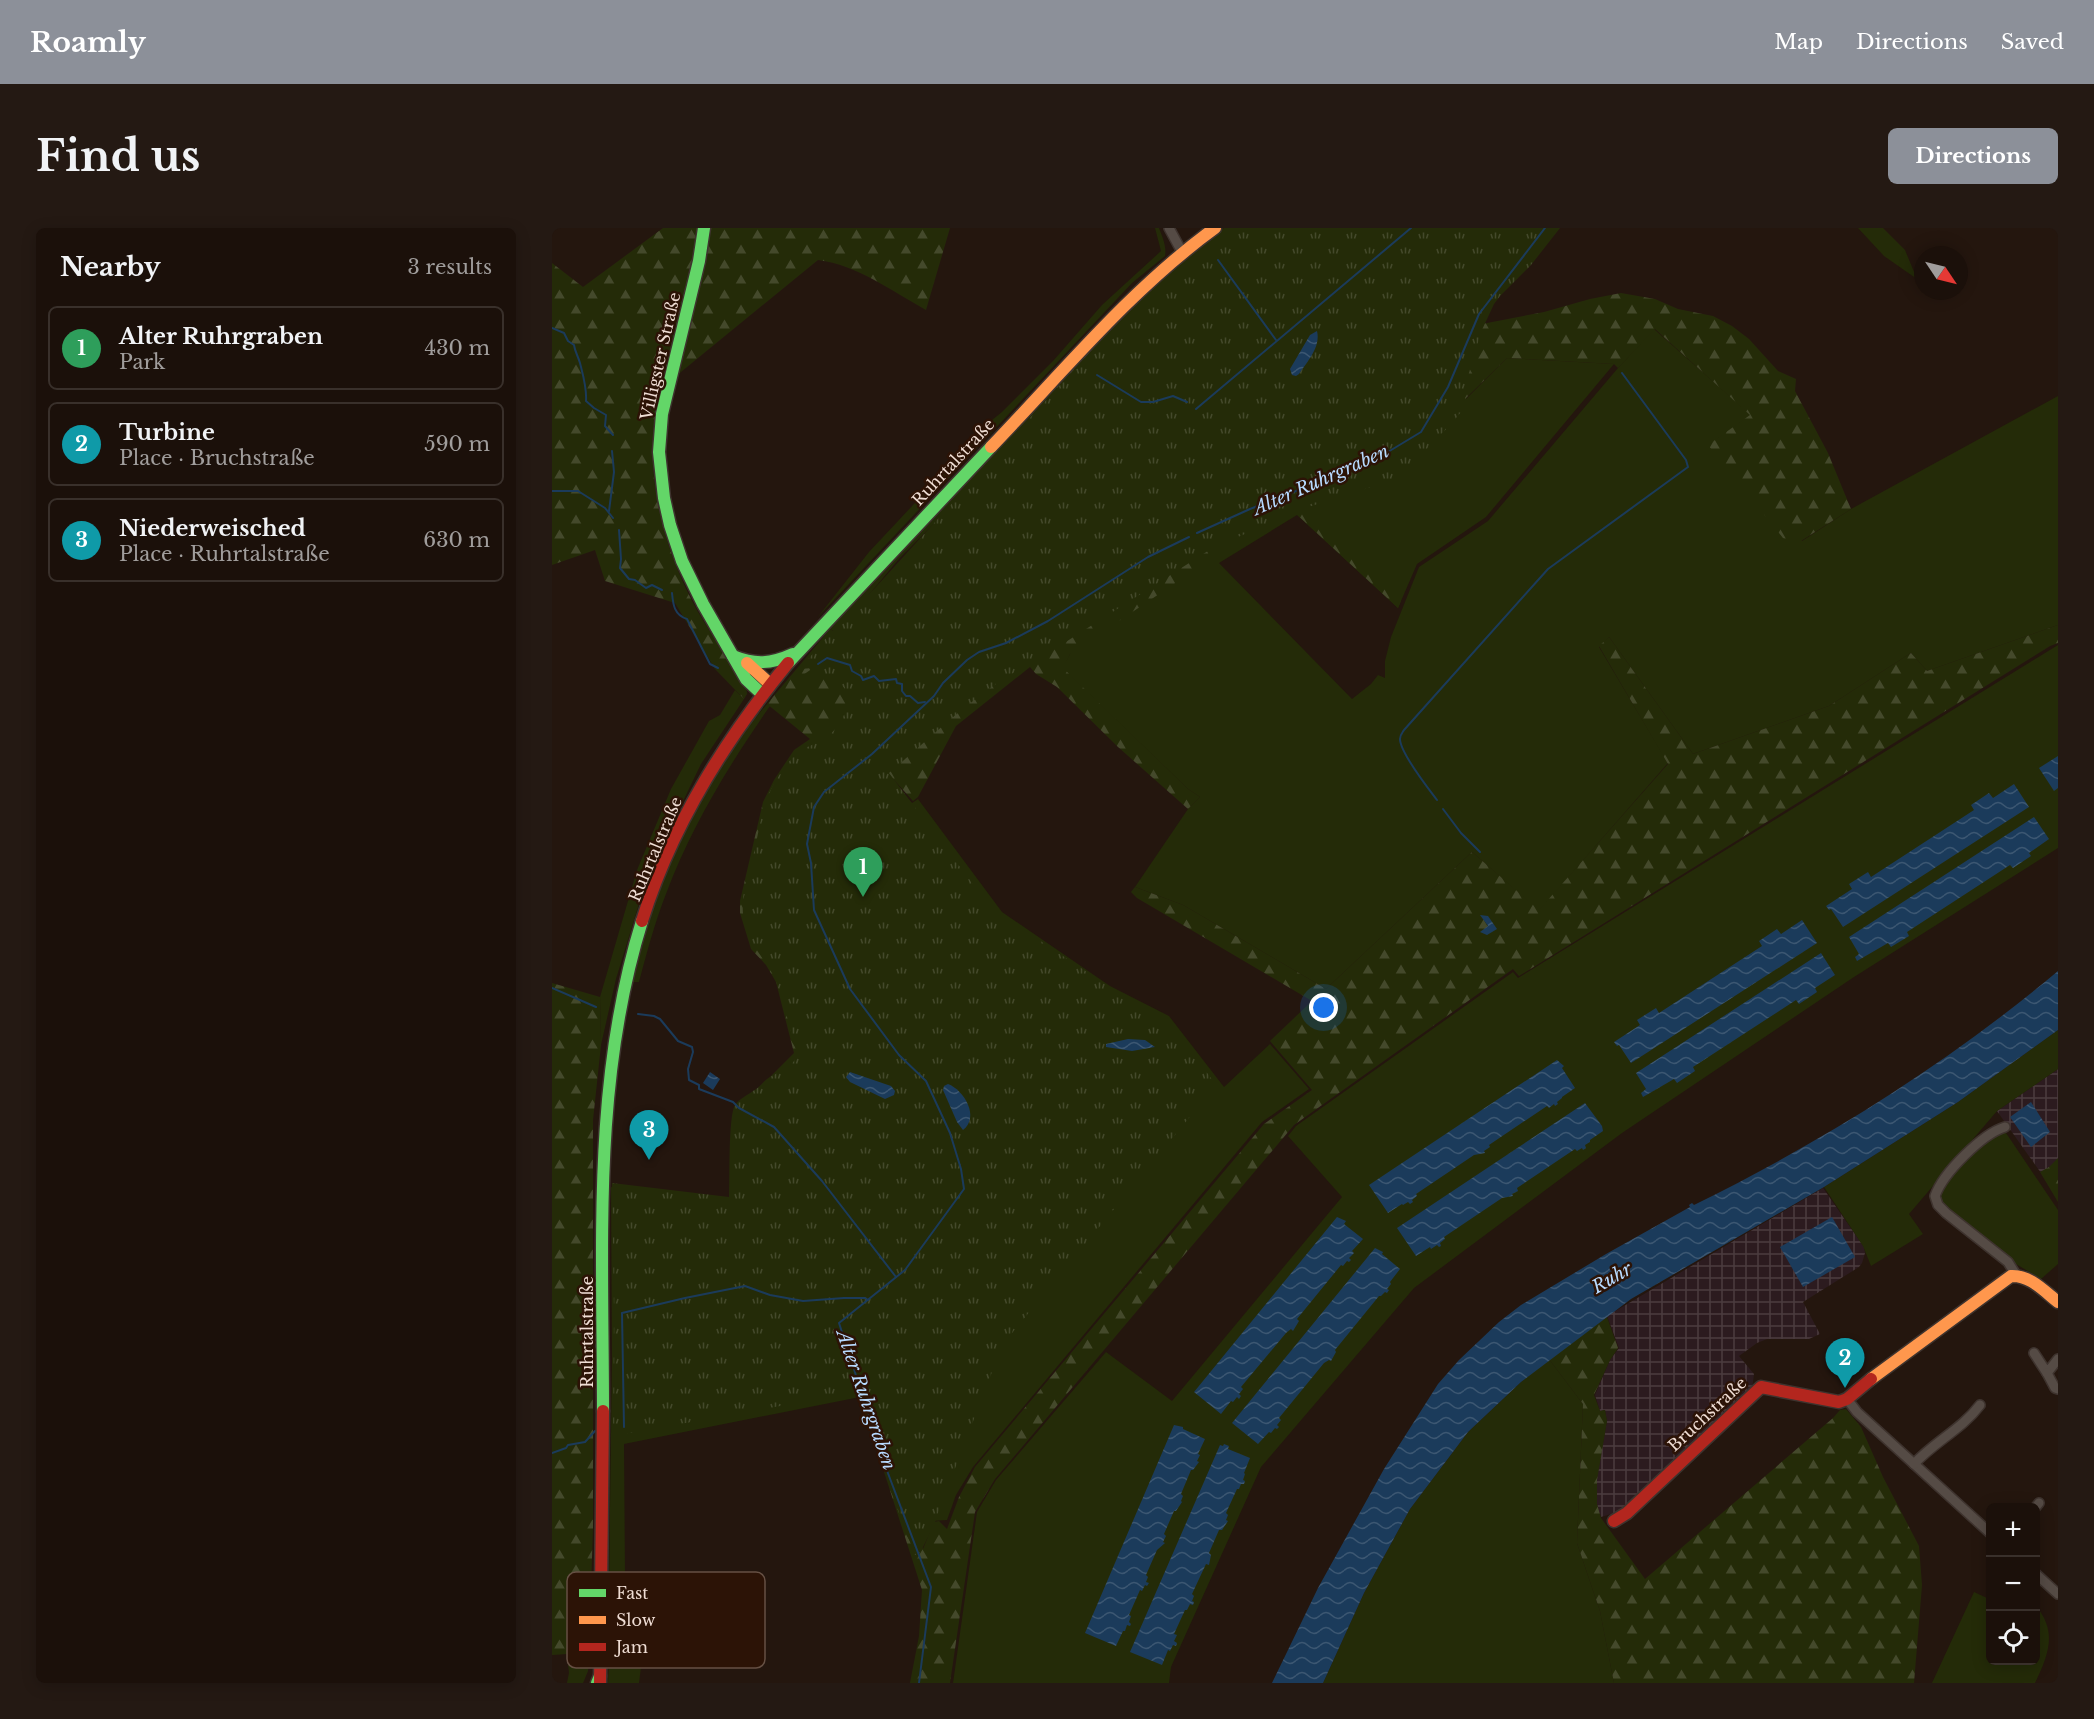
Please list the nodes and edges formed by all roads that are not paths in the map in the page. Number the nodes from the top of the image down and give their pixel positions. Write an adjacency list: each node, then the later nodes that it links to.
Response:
1 (704, 228): 6 (main road, Villigster Straße)
2 (1169, 228): 4 (street)
3 (1215, 228): 4 (main road, Ruhrtalstraße)
4 (1182, 252): 5 (main road, Ruhrtalstraße)
5 (797, 652): 7 (main road); 8 (main road, Ruhrtalstraße)
6 (733, 656): 7 (main road); 8 (main road, Villigster Straße)
7 (746, 662): 8 (main road)
8 (766, 689): 21 (main road, Ruhrtalstraße)
9 (2005, 1127): 10 (street)
10 (2016, 1275): 11 (main road); 16 (main road)
11 (2058, 1302)
12 (2034, 1353): 14 (street)
13 (2058, 1359): 14 (street)
14 (2047, 1373): 15 (street)
15 (2058, 1389)
16 (1847, 1400): 18 (street); 19 (main road, Bruchstraße)
17 (1980, 1405): 18 (street)
18 (1914, 1464): 20 (street)
19 (1614, 1521)
20 (1986, 1529)
21 (602, 1572)
22 (2040, 1578): 23 (street)
23 (2058, 1594)

